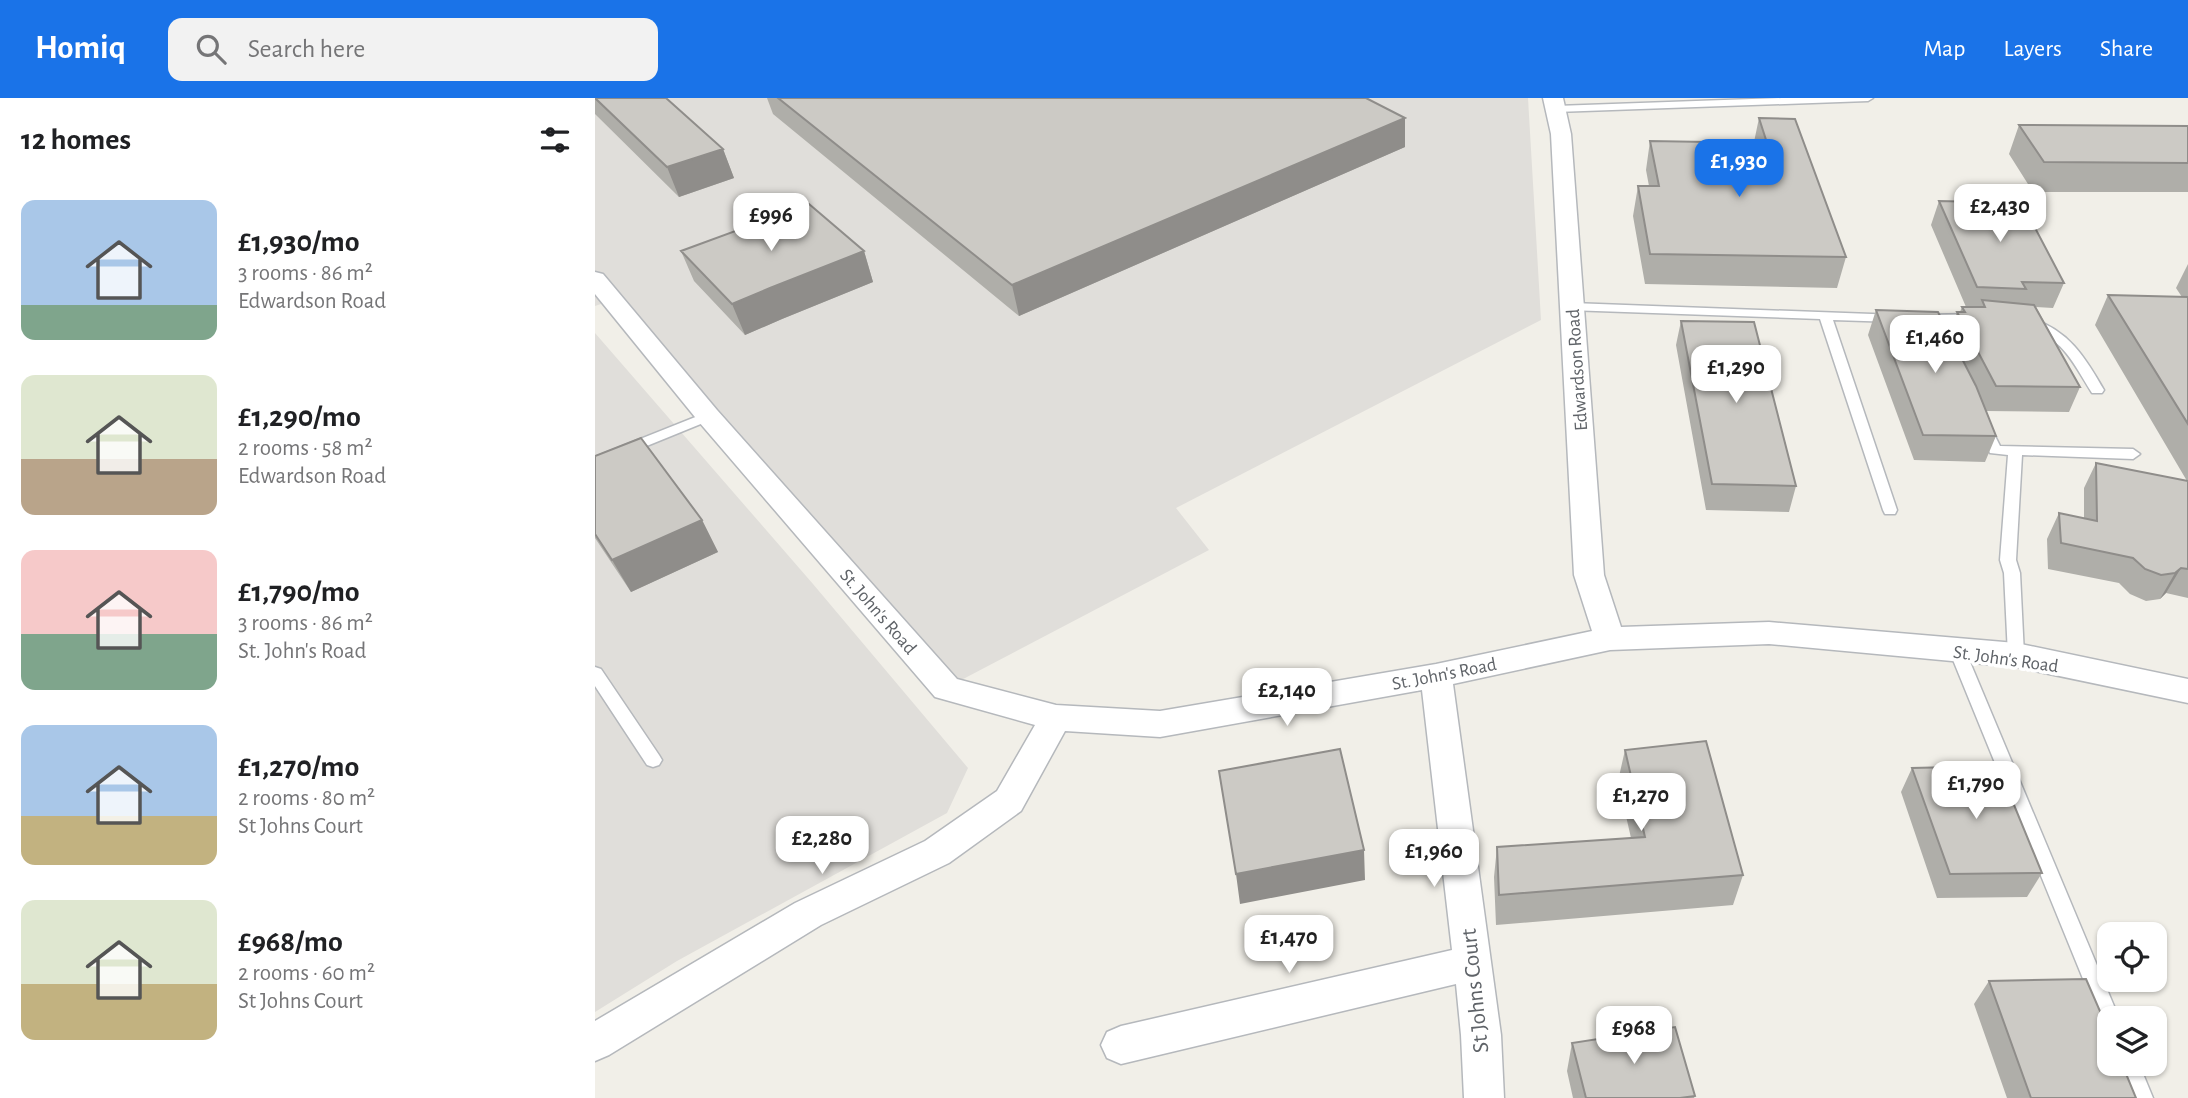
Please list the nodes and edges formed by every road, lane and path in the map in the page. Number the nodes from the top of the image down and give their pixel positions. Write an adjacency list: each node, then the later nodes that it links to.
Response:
1 (1868, 98): 2 (lane)
2 (1554, 104): 4 (street, Edwardson Road)
3 (595, 279): 11 (street, St. John's Road)
4 (1572, 307): 5 (lane); 17 (street, Edwardson Road)
5 (1826, 317): 7 (lane); 16 (lane)
6 (1988, 318): 7 (lane)
7 (1930, 319): 9 (lane)
8 (2013, 319): 10 (lane)
9 (1939, 337)
10 (2097, 390)
11 (708, 416): 15 (lane); 23 (street, St. John's Road)
12 (1978, 416): 13 (lane)
13 (2015, 451): 14 (lane); 19 (lane)
14 (2133, 454)
15 (595, 463)
16 (1890, 510)
17 (1610, 639): 18 (street, St. John's Road); 21 (street, St. John's Road)
18 (1957, 650): 19 (street, St. John's Road); 26 (lane)
19 (2016, 655): 22 (street, St. John's Road)
20 (595, 673): 24 (lane)
21 (1436, 676): 23 (street, St. John's Road); 25 (street, St Johns Court)
22 (2188, 691)
23 (1056, 719): 27 (street)
24 (653, 760)
25 (1471, 963): 28 (street); 30 (street, St Johns Court)
26 (2104, 1006)
27 (595, 1042)
28 (1121, 1045)
29 (2133, 1076): 31 (lane)
30 (1484, 1098)
31 (2142, 1098)

